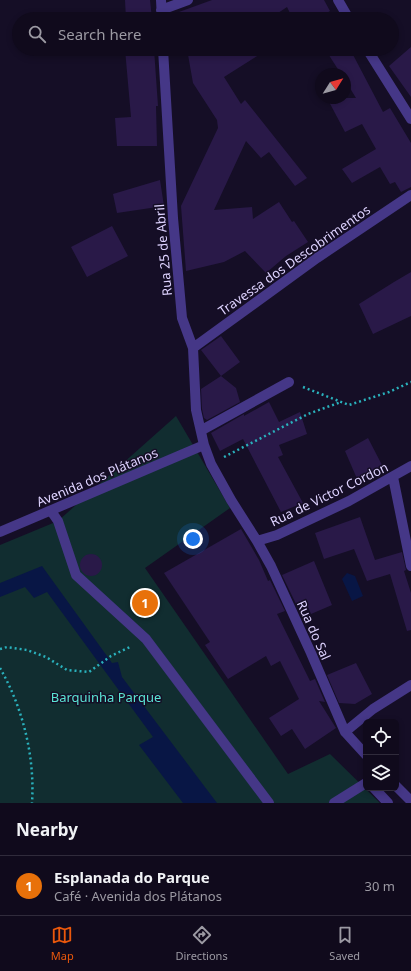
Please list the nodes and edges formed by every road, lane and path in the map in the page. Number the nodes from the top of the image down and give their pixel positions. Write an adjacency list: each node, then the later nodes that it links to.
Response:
1 (188, 0): 3 (street)
2 (338, 0): 4 (street)
3 (161, 10)
4 (345, 12)
5 (163, 56): 9 (street, Rua 25 de Abril)
6 (371, 56): 7 (street)
7 (411, 119)
8 (411, 195): 9 (street, Travessa dos Descobrimentos)
9 (193, 348): 13 (street, Rua 25 de Abril)
10 (289, 382): 12 (path); 13 (street)
11 (411, 382): 12 (path)
12 (340, 402): 15 (path)
13 (202, 430): 14 (street, Rua 25 de Abril)
14 (204, 446): 15 (street, Rua 25 de Abril); 18 (street, Avenida dos Plátanos)
15 (211, 464): 20 (street, Rua do Sal)
16 (411, 466): 17 (street, Rua de Victor Cordon)
17 (393, 477): 20 (street, Rua de Victor Cordon); 21 (street)
18 (51, 511): 19 (street, Avenida dos Plátanos); 22 (street)
19 (0, 532)
20 (257, 541): 26 (street, Rua do Sal)
21 (411, 566)
22 (146, 639): 23 (path); 33 (street)
23 (0, 649)
24 (0, 668): 32 (path)
25 (411, 685): 26 (street)
26 (345, 732): 27 (street, Rua do Sal)
27 (363, 752)
28 (363, 785): 34 (street)
29 (399, 789): 31 (street)
30 (377, 791): 35 (street)
31 (411, 801)
32 (32, 803)
33 (269, 803)
34 (334, 803)
35 (388, 803)

